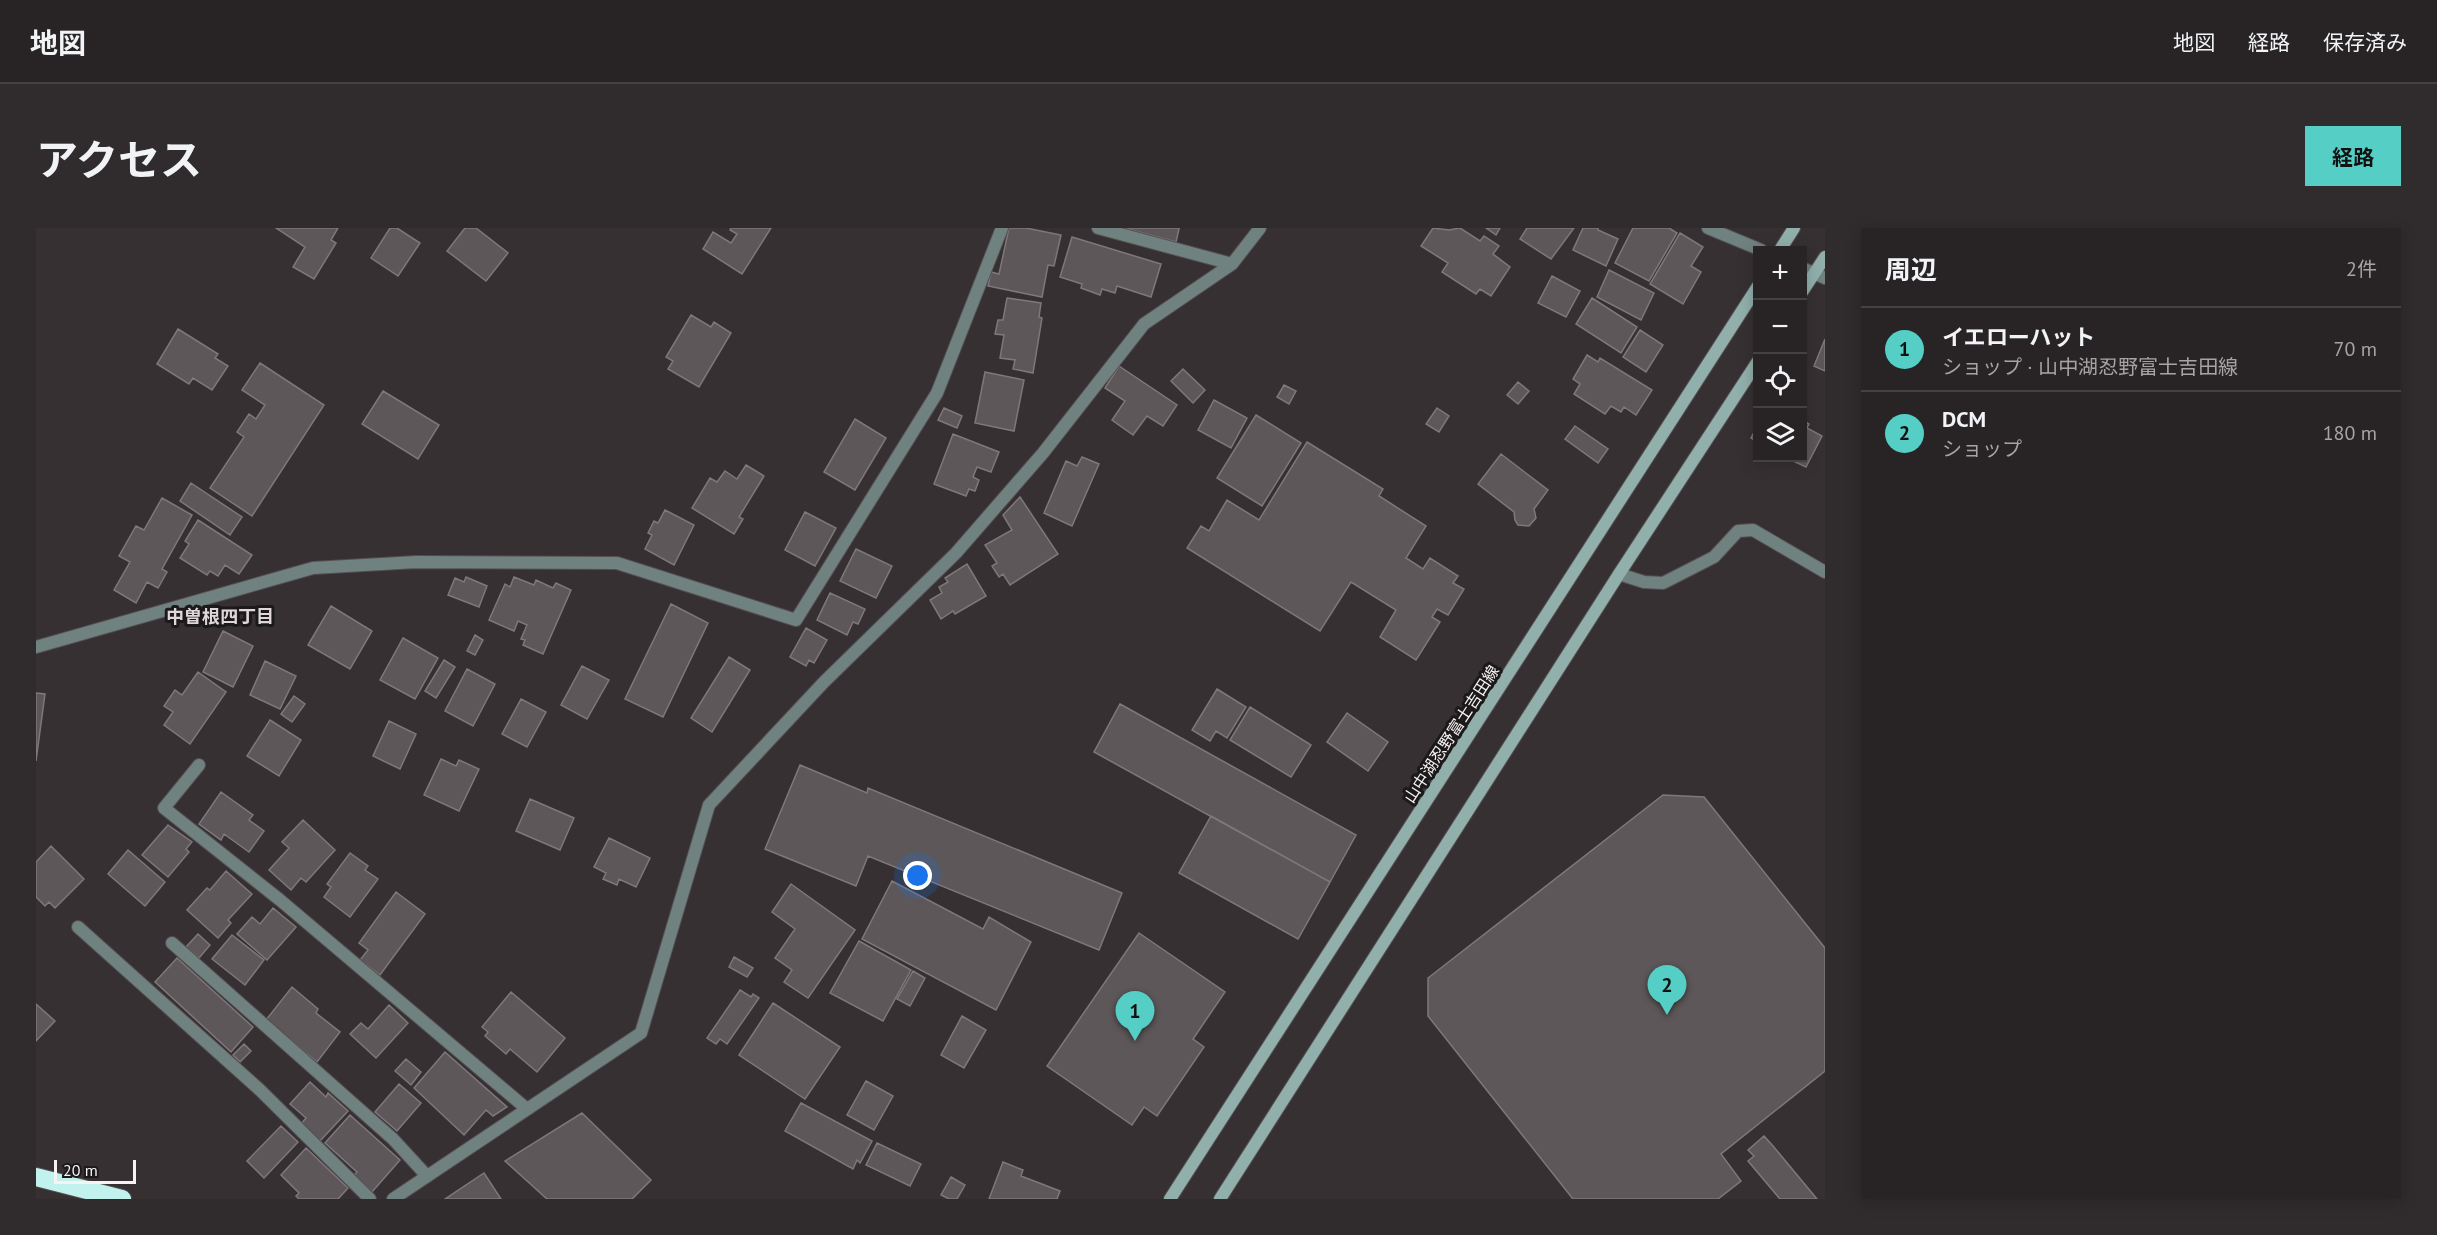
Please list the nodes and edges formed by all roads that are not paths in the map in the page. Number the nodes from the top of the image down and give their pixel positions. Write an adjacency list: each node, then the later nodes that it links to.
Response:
1 (1002, 228): 15 (street)
2 (1098, 228): 9 (street)
3 (1260, 228): 9 (street)
4 (1708, 228): 7 (street)
5 (1794, 228): 6 (main road)
6 (1783, 246)
7 (1753, 247)
8 (1825, 257): 10 (main road)
9 (1233, 264): 19 (street)
10 (1814, 273)
11 (1753, 294): 25 (main road, 山中湖忍野富士吉田線)
12 (1753, 369): 14 (main road)
13 (1825, 572): 14 (street)
14 (1619, 573): 26 (main road)
15 (36, 647)
16 (199, 765): 19 (street)
17 (78, 927): 23 (street)
18 (172, 943): 20 (street)
19 (527, 1109): 20 (street)
20 (427, 1176): 24 (street)
21 (36, 1177): 22 (highway)
22 (122, 1199)
23 (370, 1199)
24 (393, 1199)
25 (1170, 1199)
26 (1220, 1199)

